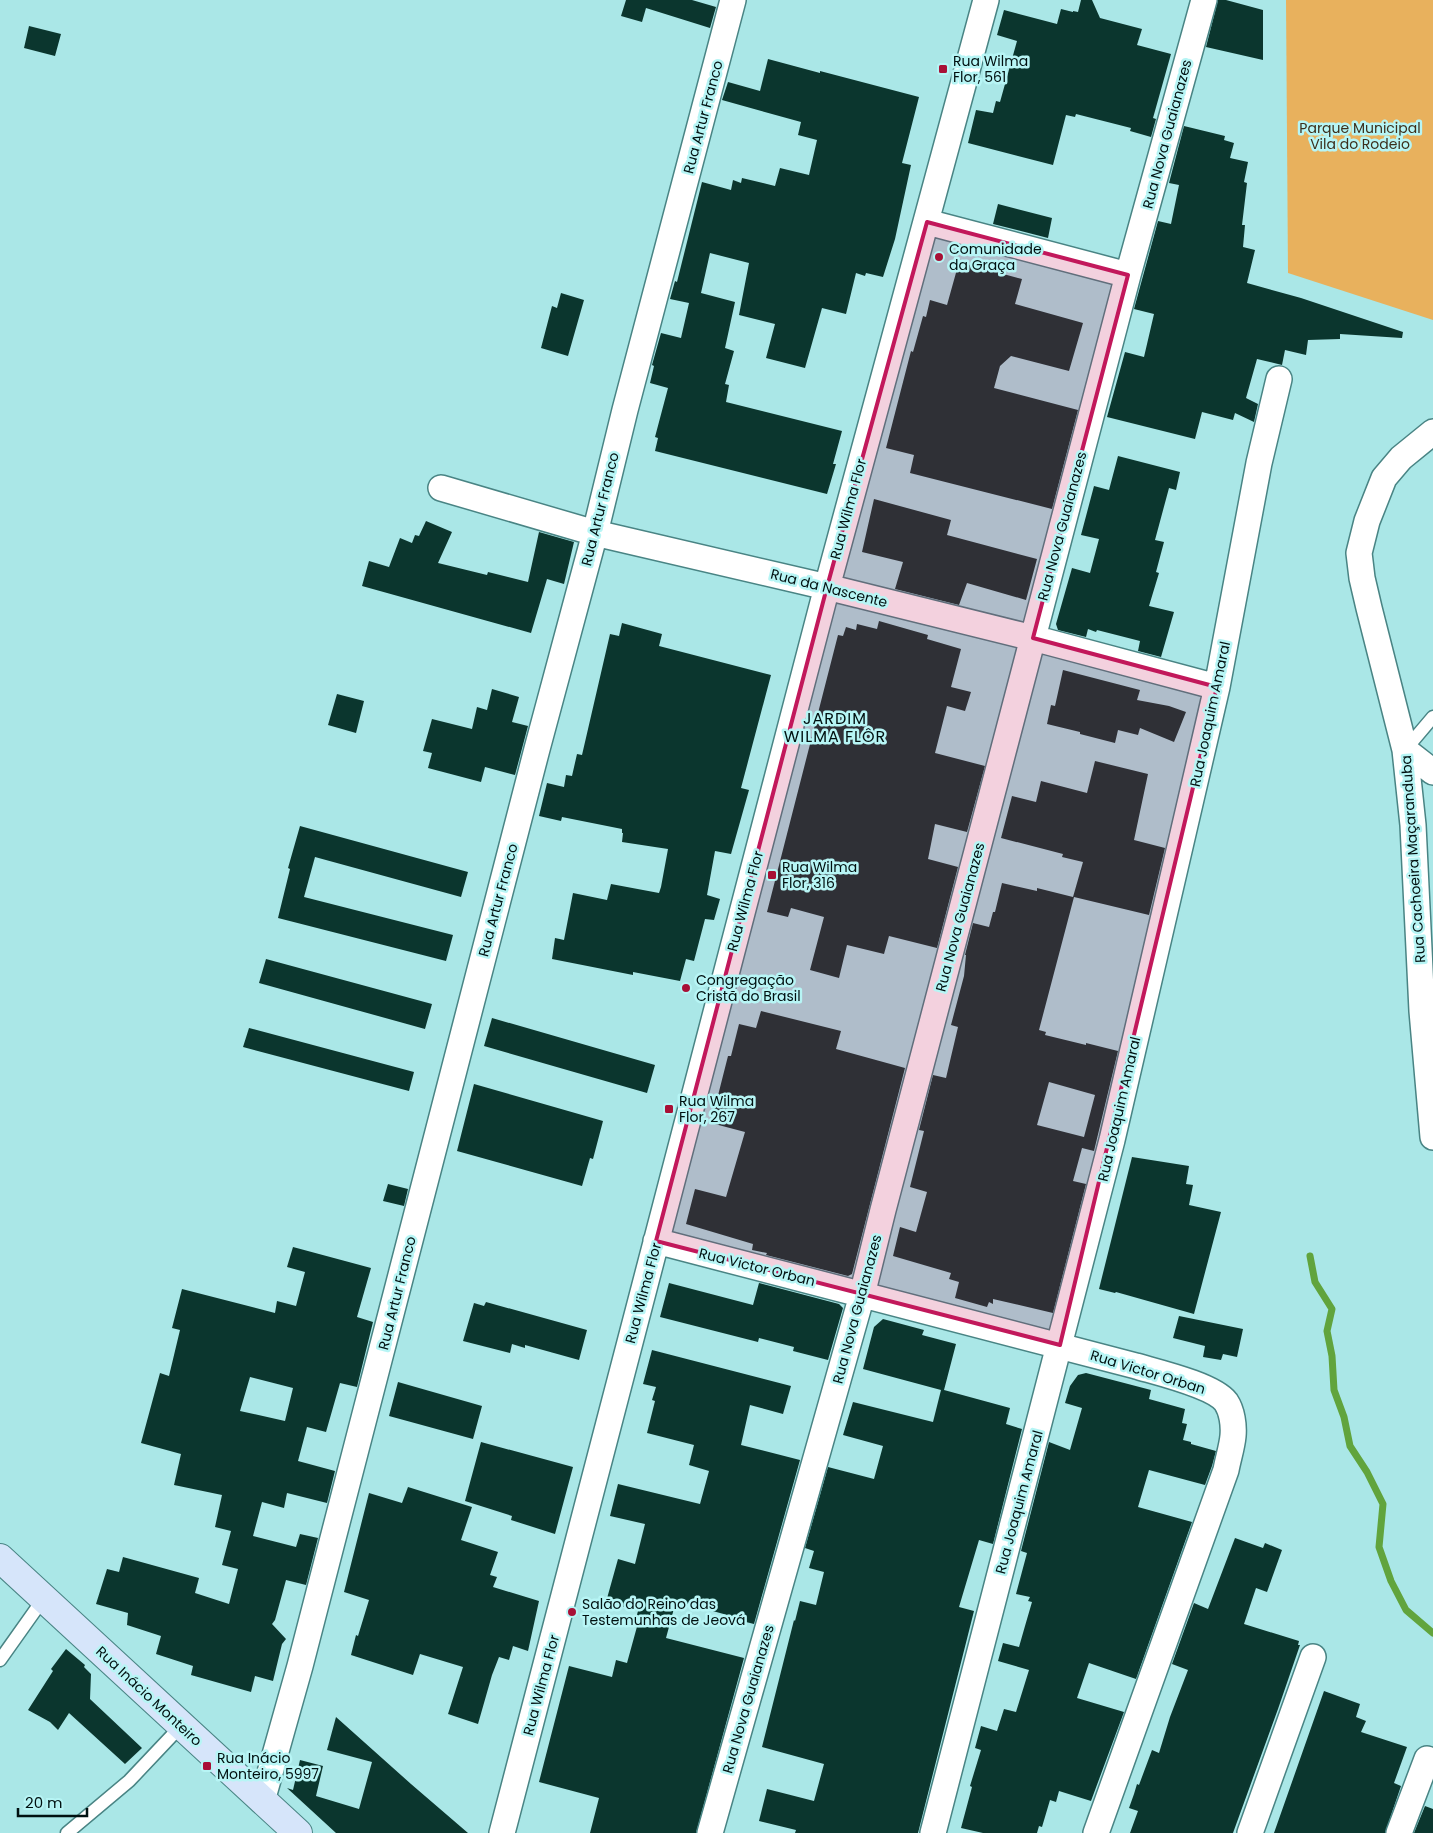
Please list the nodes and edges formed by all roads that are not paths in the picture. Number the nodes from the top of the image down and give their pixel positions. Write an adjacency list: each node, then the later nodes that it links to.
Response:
1 (733, 0): 9 (street, Rua Artur Franco)
2 (986, 0): 4 (street, Rua Wilma Flor)
3 (1204, 0): 5 (street, Rua Nova Guaianazes)
4 (927, 222): 5 (street); 10 (street, Rua Wilma Flor)
5 (1128, 275): 11 (street, Rua Nova Guaianazes)
6 (1279, 379): 12 (street, Rua Joaquim Amaral)
7 (1433, 432): 14 (street, Rua Cachoeira Maçaranduba)
8 (441, 488): 9 (street, Rua da Nascente)
9 (595, 533): 10 (street, Rua da Nascente); 26 (street, Rua Artur Franco)
10 (827, 587): 11 (street, Rua da Nascente); 17 (street, Rua Wilma Flor)
11 (1033, 638): 12 (street, Rua da Nascente); 18 (street, Rua Nova Guaianazes)
12 (1217, 687): 19 (street, Rua Joaquim Amaral)
13 (1433, 716): 14 (lane)
14 (1405, 750): 15 (street); 16 (street, Rua Cachoeira Maçaranduba)
15 (1433, 772)
16 (1433, 1137)
17 (656, 1241): 18 (street, Rua Victor Orban); 29 (street, Rua Wilma Flor)
18 (862, 1295): 19 (street, Rua Victor Orban); 30 (street, Rua Nova Guaianazes)
19 (1060, 1345): 31 (street, Rua Joaquim Amaral); 32 (street, Rua Victor Orban)
20 (0, 1558): 21 (street, Rua Inácio Monteiro)
21 (44, 1598): 23 (lane); 24 (street, Rua Inácio Monteiro)
22 (1313, 1657): 33 (street)
23 (0, 1660)
24 (181, 1726): 26 (street, Rua Inácio Monteiro); 27 (lane)
25 (1427, 1759): 34 (street)
26 (262, 1801): 28 (street, Rua Inácio Monteiro)
27 (67, 1833)
28 (298, 1833)
29 (502, 1833)
30 (710, 1833)
31 (933, 1833)
32 (1096, 1833)
33 (1250, 1833)
34 (1399, 1833)

